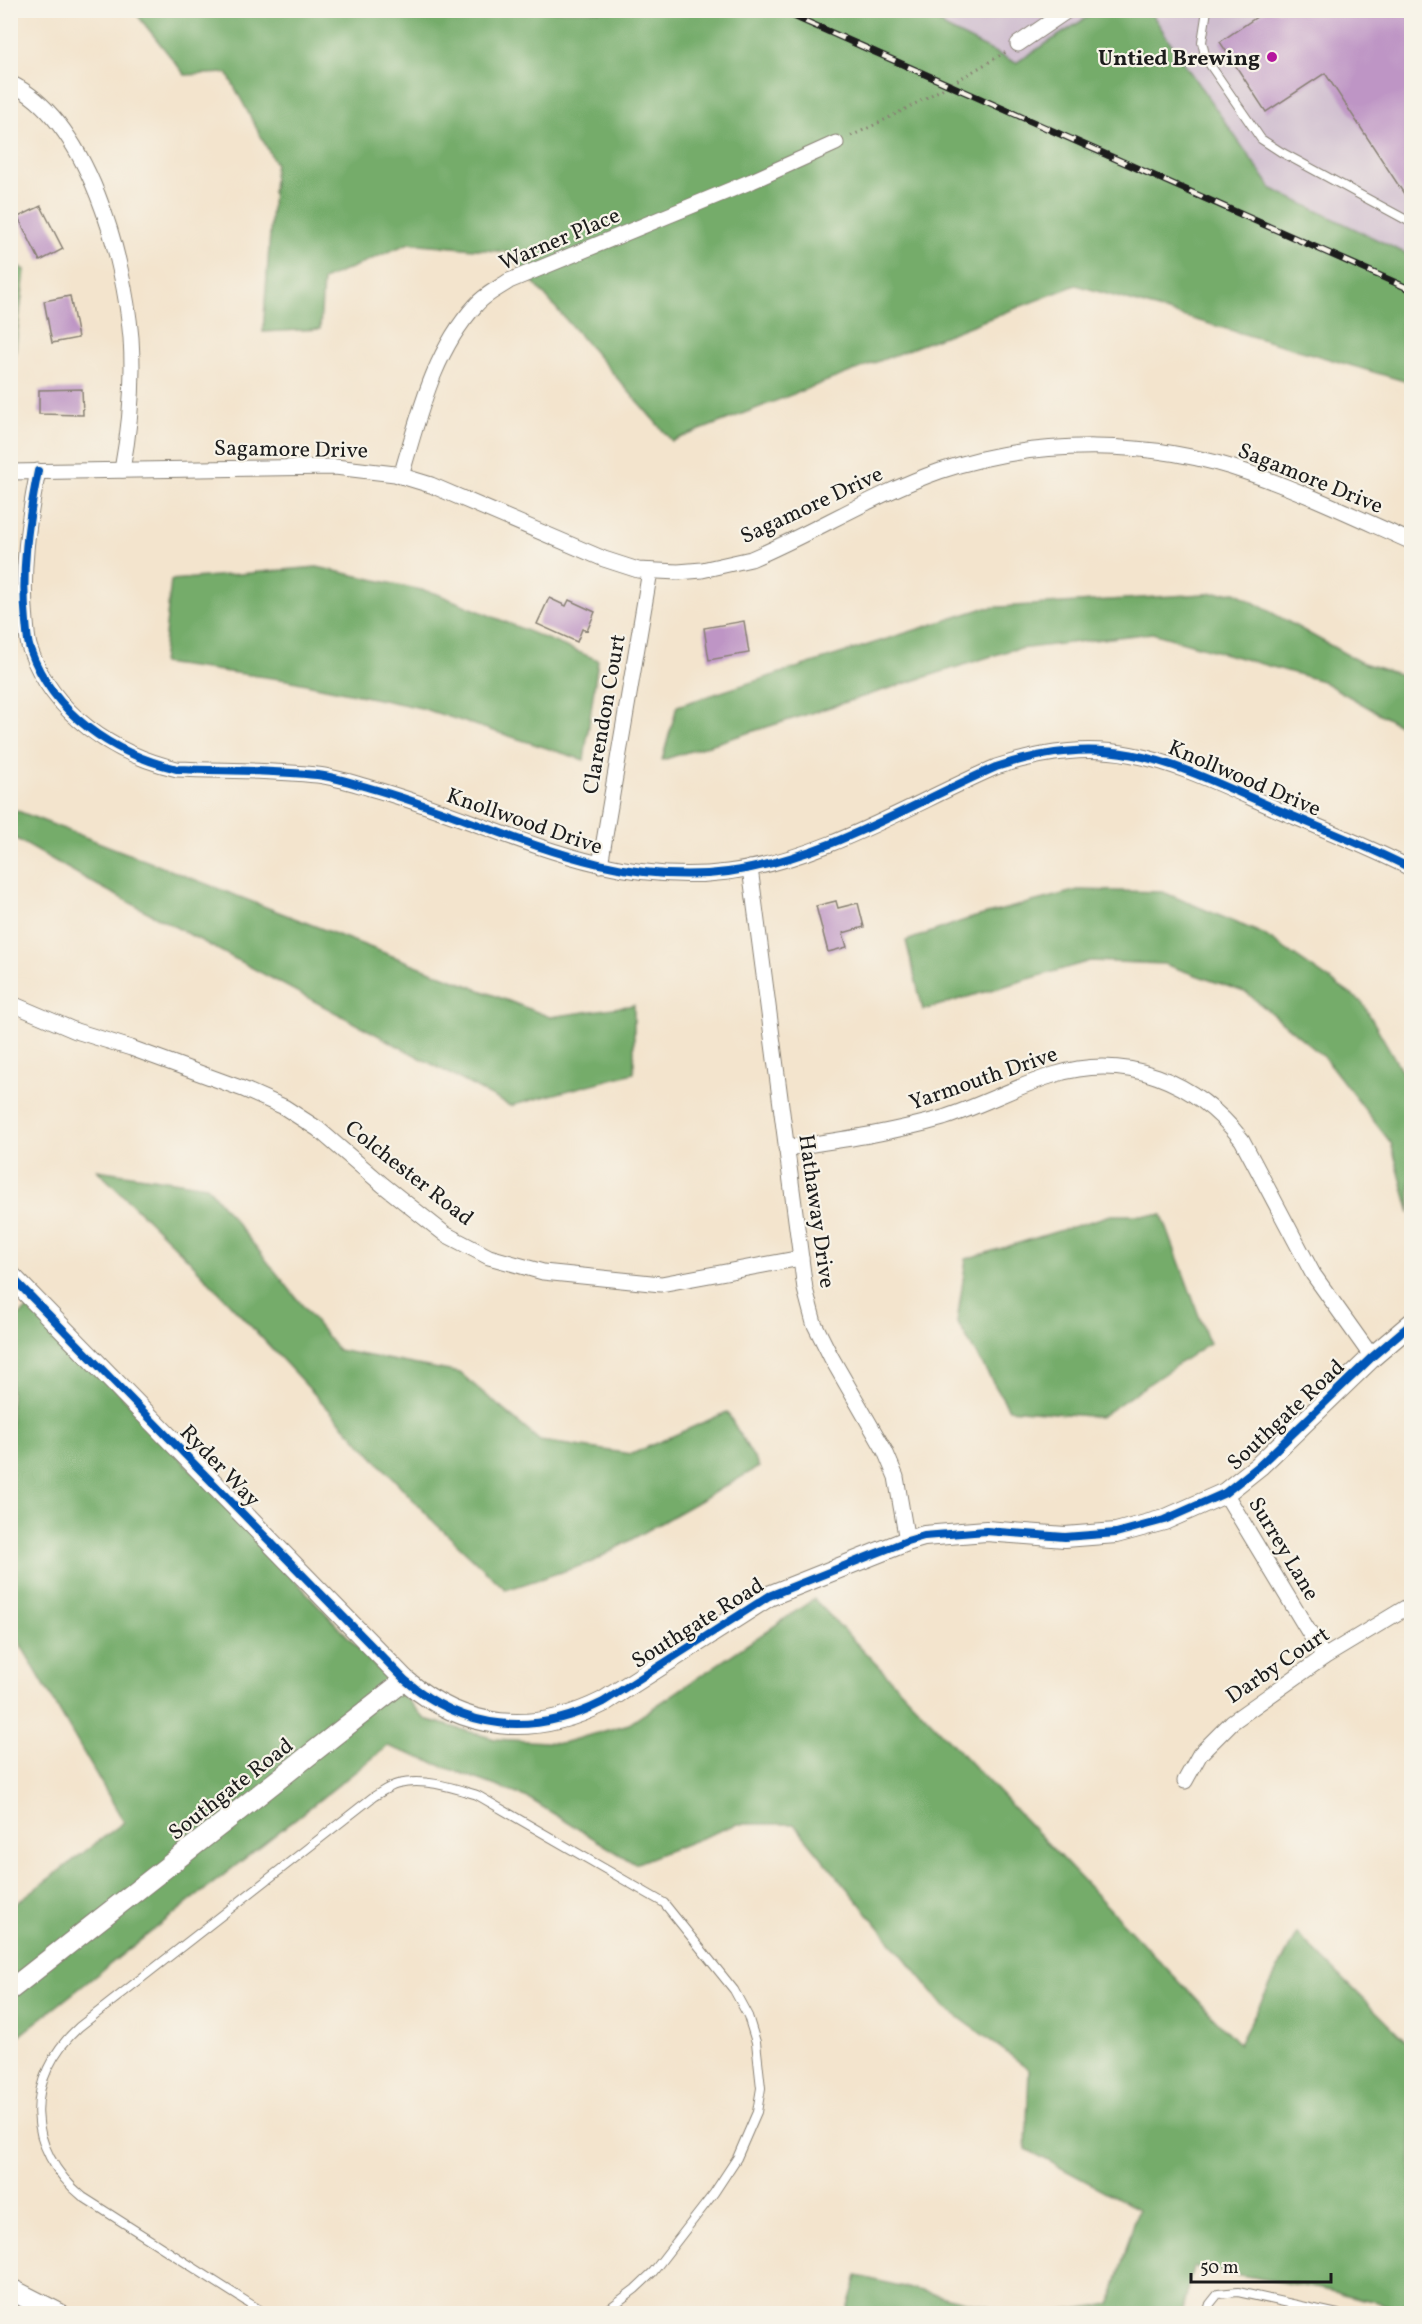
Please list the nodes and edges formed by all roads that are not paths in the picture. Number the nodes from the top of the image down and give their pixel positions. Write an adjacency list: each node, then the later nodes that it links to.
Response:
1 (1068, 10): 3 (street)
2 (1207, 10): 6 (lane)
3 (1018, 45)
4 (10, 83): 7 (street)
5 (836, 143): 10 (street, Warner Place)
6 (1412, 223)
7 (123, 470): 9 (street, Sagamore Drive); 10 (street, Sagamore Drive)
8 (10, 471): 9 (street, Sagamore Drive)
9 (38, 471): 13 (street, Knollwood Drive)
10 (401, 476): 12 (street, Sagamore Drive)
11 (1412, 542): 12 (street, Sagamore Drive)
12 (650, 571): 13 (street, Clarendon Court)
13 (600, 865): 14 (street, Knollwood Drive)
14 (750, 868): 15 (street, Knollwood Drive); 17 (street, Hathaway Drive)
15 (1412, 869)
16 (10, 1003): 18 (street, Colchester Road)
17 (786, 1148): 18 (street, Hathaway Drive); 21 (street, Yarmouth Drive)
18 (801, 1258): 23 (street, Hathaway Drive)
19 (10, 1275): 26 (street, Ryder Way)
20 (1412, 1323): 21 (street, Southgate Road)
21 (1371, 1357): 22 (street, Southgate Road)
22 (1225, 1493): 23 (street, Southgate Road); 25 (street, Surrey Lane)
23 (907, 1541): 26 (street, Southgate Road)
24 (1412, 1604): 25 (street, Darby Court)
25 (1324, 1658): 27 (street, Darby Court)
26 (405, 1680): 28 (street, Southgate Road)
27 (1185, 1781)
28 (10, 1990)
29 (10, 2289): 30 (main road)
30 (59, 2313)
31 (266, 2313): 32 (lane)
32 (602, 2313)
33 (1207, 2313): 34 (lane)
34 (1338, 2313)

